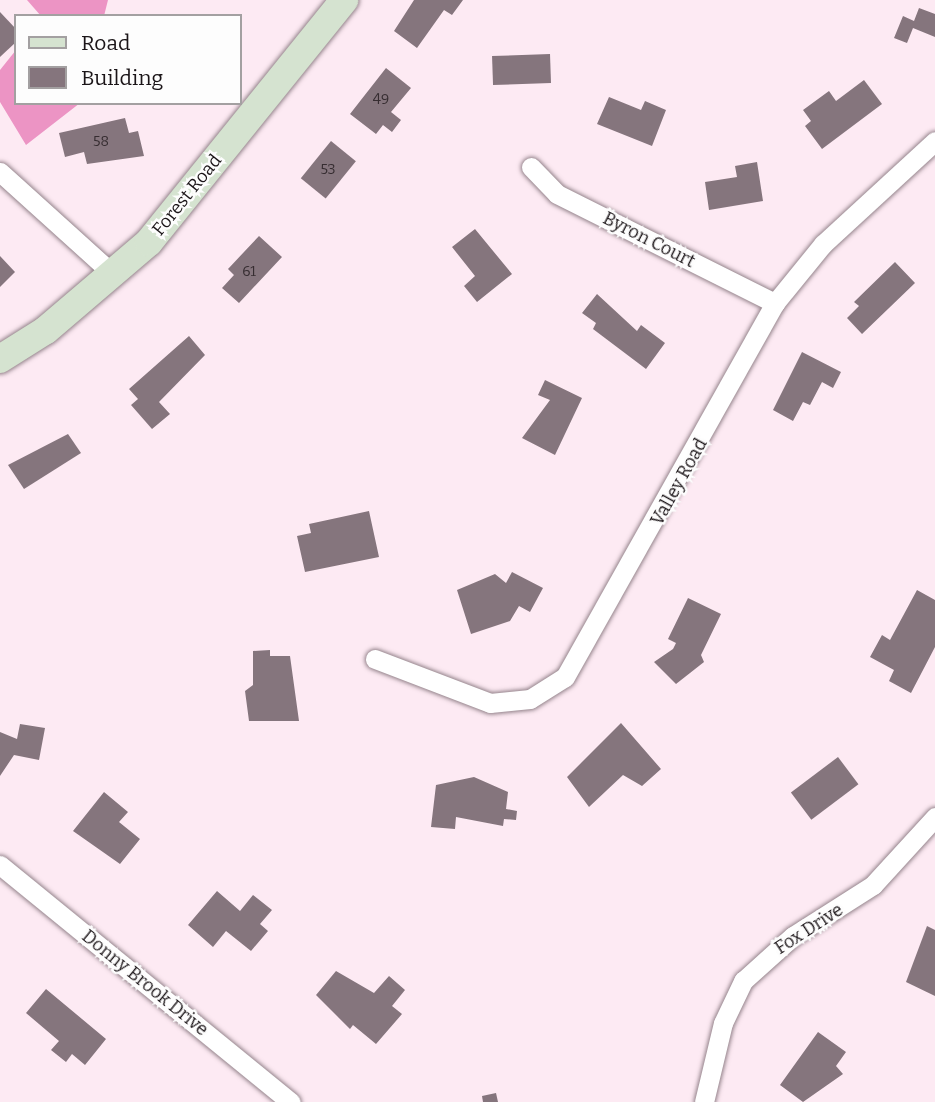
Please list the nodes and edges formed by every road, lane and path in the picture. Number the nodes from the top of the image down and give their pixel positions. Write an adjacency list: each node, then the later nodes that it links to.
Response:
1 (344, 0): 5 (main road, Forest Road)
2 (935, 141): 6 (street, Valley Road)
3 (531, 167): 6 (street, Byron Court)
4 (0, 172): 5 (street)
5 (114, 275): 7 (main road, Forest Road)
6 (775, 303): 8 (street, Valley Road)
7 (0, 359)
8 (375, 659)
9 (935, 817): 12 (street, Fox Drive)
10 (0, 865): 11 (street, Donny Brook Drive)
11 (291, 1102)
12 (704, 1102)

